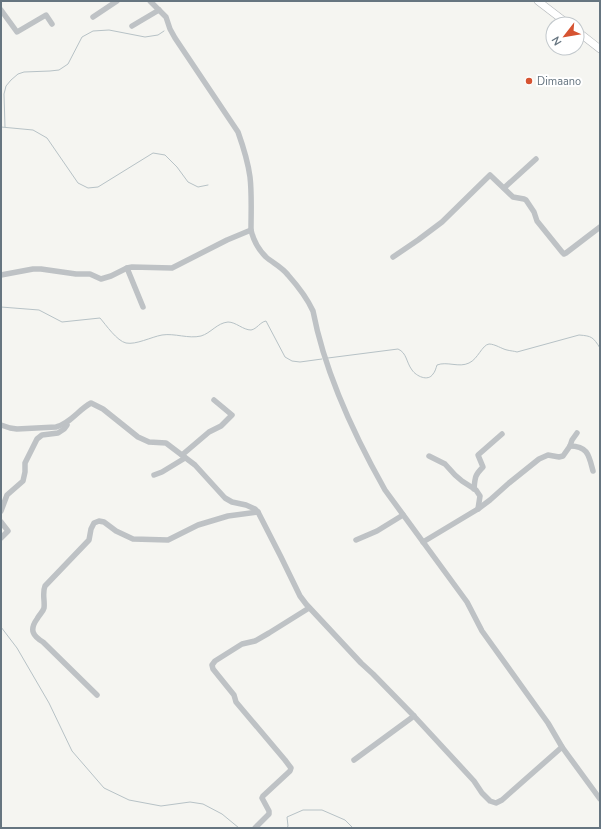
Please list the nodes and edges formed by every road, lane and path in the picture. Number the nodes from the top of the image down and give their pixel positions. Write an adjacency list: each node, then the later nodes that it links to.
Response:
1 (118, 1): 7 (street)
2 (150, 1): 5 (street)
3 (538, 1): 6 (main road)
4 (1, 10): 8 (street)
5 (159, 10): 9 (street); 15 (street)
6 (558, 16)
7 (92, 17)
8 (52, 24)
9 (132, 26)
10 (585, 37): 11 (main road)
11 (600, 49)
12 (536, 159): 13 (street)
13 (504, 188): 14 (street); 16 (street)
14 (600, 226)
15 (251, 230): 17 (street); 34 (street)
16 (393, 258)
17 (127, 268): 18 (street); 19 (street)
18 (1, 275)
19 (143, 307)
20 (214, 400): 27 (street)
21 (74, 417): 22 (street); 27 (street); 32 (street)
22 (1, 425)
23 (577, 433): 25 (street)
24 (502, 434): 30 (street)
25 (570, 446): 28 (street); 31 (street)
26 (430, 456): 30 (street)
27 (184, 457): 29 (street); 33 (street)
28 (593, 471)
29 (154, 475)
30 (474, 488): 31 (street)
31 (478, 509): 38 (street)
32 (1, 511)
33 (258, 512): 39 (street); 40 (street)
34 (403, 515): 37 (street); 38 (street)
35 (1, 522): 36 (street)
36 (1, 538)
37 (356, 540)
38 (423, 542): 42 (street)
39 (310, 608): 41 (street); 45 (street)
40 (97, 695)
41 (414, 716): 42 (street); 43 (street)
42 (562, 747): 44 (street)
43 (354, 760)
44 (600, 798)
45 (255, 828)

